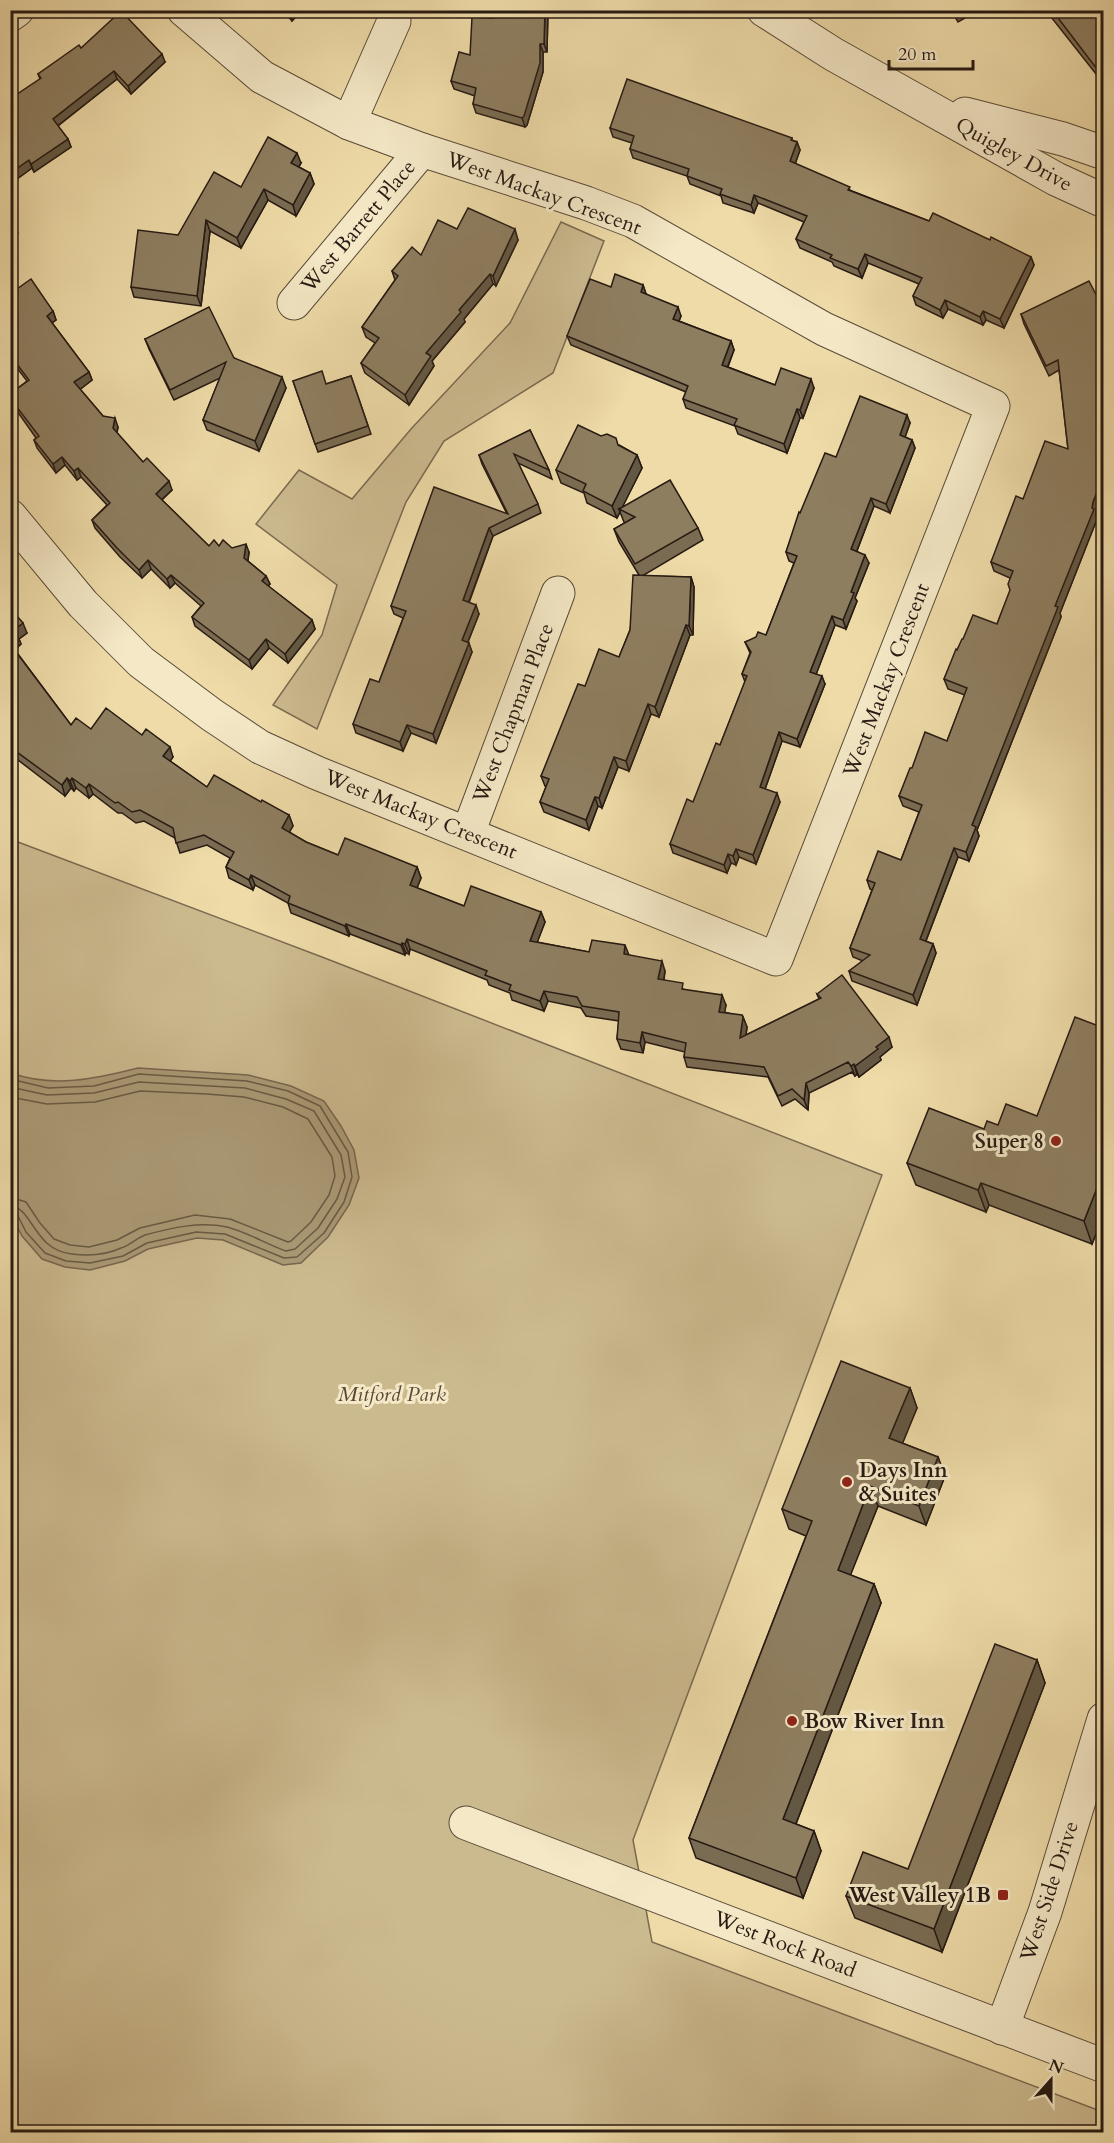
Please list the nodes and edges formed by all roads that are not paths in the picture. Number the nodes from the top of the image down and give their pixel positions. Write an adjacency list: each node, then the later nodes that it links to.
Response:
1 (16, 10): 4 (street)
2 (184, 10): 7 (street, West Mackay Crescent)
3 (764, 10): 6 (street, Quigley Drive)
4 (10, 15)
5 (394, 21): 7 (street)
6 (926, 105): 9 (street, Quigley Drive); 10 (street, Quigley Drive)
7 (349, 123): 8 (street, West Mackay Crescent)
8 (422, 150): 11 (street, West Barrett Place); 14 (street, West Mackay Crescent)
9 (1104, 153)
10 (1104, 201)
11 (294, 303)
12 (10, 516): 14 (street, West Mackay Crescent)
13 (558, 593): 14 (street, West Chapman Place)
14 (468, 833)
15 (1104, 1719): 17 (street, West Side Drive)
16 (466, 1823): 17 (street, West Rock Road)
17 (1002, 2028): 18 (street, West Rock Road)
18 (1104, 2066)

